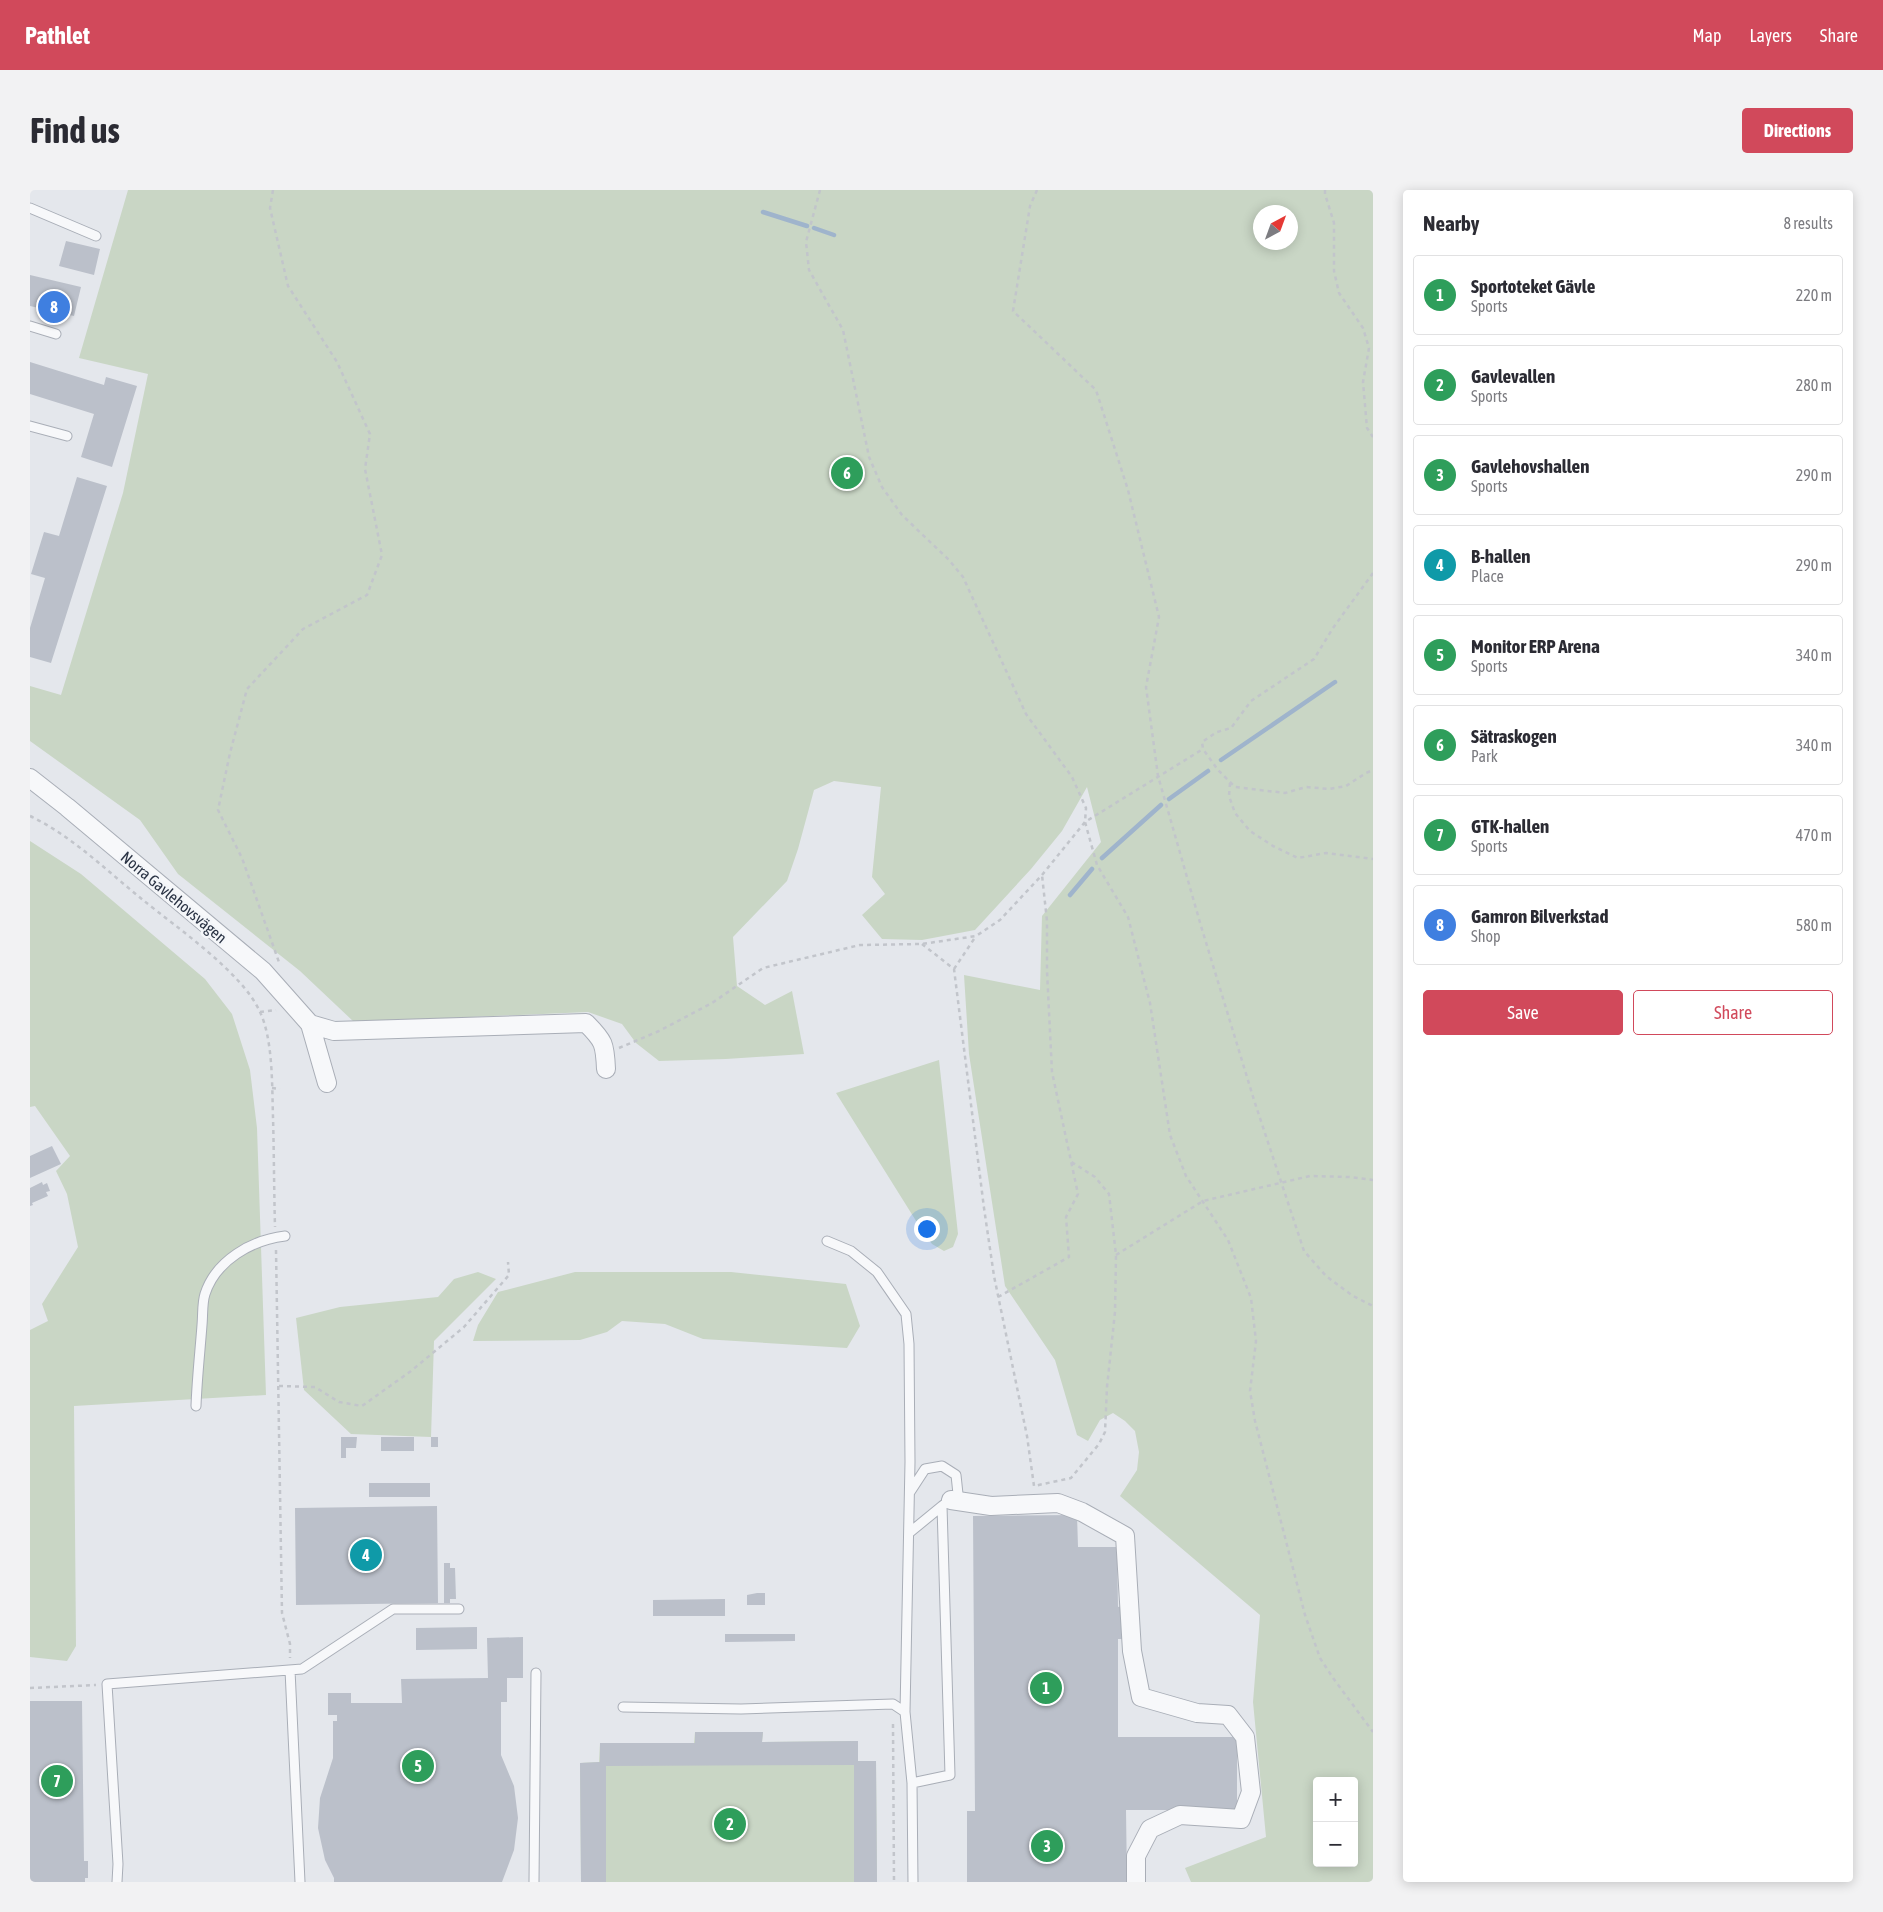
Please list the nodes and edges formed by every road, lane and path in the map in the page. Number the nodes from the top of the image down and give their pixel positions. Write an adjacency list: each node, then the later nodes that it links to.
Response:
1 (273, 190): 25 (path)
2 (820, 190): 19 (path)
3 (1037, 190): 15 (path)
4 (1325, 190): 11 (path)
5 (30, 208): 6 (lane)
6 (96, 236)
7 (30, 326): 8 (lane)
8 (56, 334)
9 (30, 426): 10 (lane)
10 (67, 436)
11 (1373, 437)
12 (1373, 573): 13 (path)
13 (1203, 749): 15 (path); 17 (path)
14 (1373, 770): 17 (path)
15 (1158, 776): 19 (path); 33 (path)
16 (30, 778): 26 (street, Norra Gavlehovsvägen)
17 (1230, 782): 20 (path)
18 (30, 816): 29 (path)
19 (1085, 822): 21 (path); 34 (path)
20 (1373, 859)
21 (1042, 875): 22 (path); 31 (path)
22 (976, 936): 23 (path); 24 (path)
23 (922, 944): 24 (path); 27 (path)
24 (954, 969): 40 (path)
25 (283, 971)
26 (310, 1024): 27 (street); 28 (street, Norra Gavlehovsvägen)
27 (606, 1061)
28 (327, 1083)
29 (272, 1088): 30 (path); 36 (path)
30 (280, 1089)
31 (1070, 1160): 38 (path); 40 (path)
32 (1373, 1180): 33 (path)
33 (1282, 1182): 34 (path); 41 (path)
34 (1203, 1201): 38 (path); 55 (path)
35 (286, 1236): 36 (lane)
36 (276, 1237): 42 (path); 43 (lane)
37 (827, 1241): 44 (lane)
38 (1116, 1255): 40 (path)
39 (508, 1262): 42 (path)
40 (998, 1297)
41 (1373, 1306)
42 (279, 1386): 48 (path)
43 (196, 1406)
44 (909, 1493): 45 (lane); 46 (lane)
45 (947, 1503): 46 (lane); 56 (lane); 62 (street)
46 (909, 1533): 54 (lane)
47 (458, 1609): 48 (lane)
48 (290, 1670): 50 (lane); 58 (lane)
49 (536, 1673): 59 (lane)
50 (107, 1684): 51 (path); 57 (lane)
51 (30, 1688)
52 (893, 1704): 53 (lane); 54 (lane); 60 (path)
53 (623, 1707)
54 (905, 1712): 56 (lane)
55 (1373, 1732)
56 (912, 1783): 61 (lane)
57 (117, 1882)
58 (300, 1882)
59 (534, 1882)
60 (894, 1882)
61 (913, 1882)
62 (1136, 1882)

